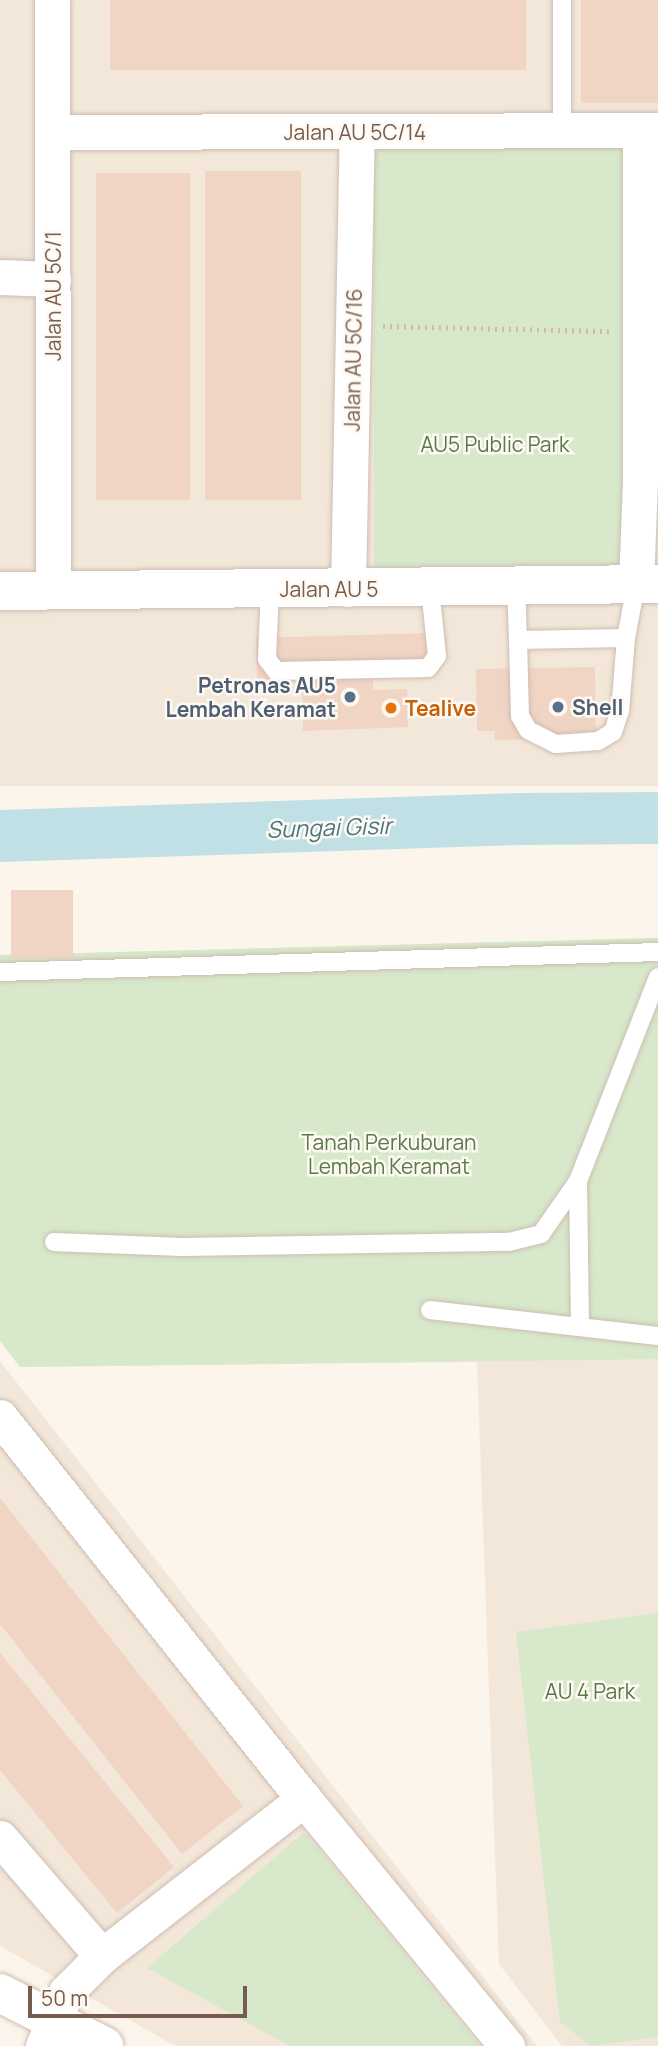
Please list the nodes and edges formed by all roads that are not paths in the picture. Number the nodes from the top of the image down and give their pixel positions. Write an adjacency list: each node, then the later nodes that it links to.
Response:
1 (52, 0): 5 (street, Jalan AU 5C/1)
2 (562, 0): 4 (lane)
3 (649, 130): 4 (street, Jalan AU 5C/14); 7 (street)
4 (562, 131): 6 (street, Jalan AU 5C/14)
5 (53, 132): 6 (street, Jalan AU 5C/14); 9 (street, Jalan AU 5C/1)
6 (357, 132): 16 (street, Jalan AU 5C/16)
7 (649, 182): 10 (street)
8 (0, 277): 9 (street)
9 (53, 279): 18 (street, Jalan AU 5C/1)
10 (636, 331): 11 (street)
11 (649, 483): 12 (street)
12 (647, 584): 13 (main road, Jalan AU 5); 19 (lane)
13 (516, 587): 14 (main road, Jalan AU 5); 20 (lane)
14 (430, 588): 15 (lane); 16 (main road, Jalan AU 5)
15 (270, 589): 16 (main road, Jalan AU 5); 18 (main road, Jalan AU 5)
16 (348, 589)
17 (0, 591): 18 (main road, Jalan AU 5)
18 (53, 591)
19 (626, 638): 20 (lane); 20 (lane)
20 (518, 640)
21 (658, 952): 22 (lane)
22 (0, 971)
23 (658, 977): 24 (lane)
24 (578, 1181): 25 (lane); 27 (lane)
25 (54, 1242)
26 (430, 1310): 27 (lane)
27 (580, 1328): 28 (lane)
28 (658, 1336)
29 (0, 1417): 30 (street)
30 (304, 1799): 32 (street); 36 (street)
31 (0, 1838): 32 (street)
32 (102, 1956): 34 (street)
33 (0, 1993): 34 (main road)
34 (48, 2033): 35 (main road)
35 (104, 2046)
36 (507, 2046)

